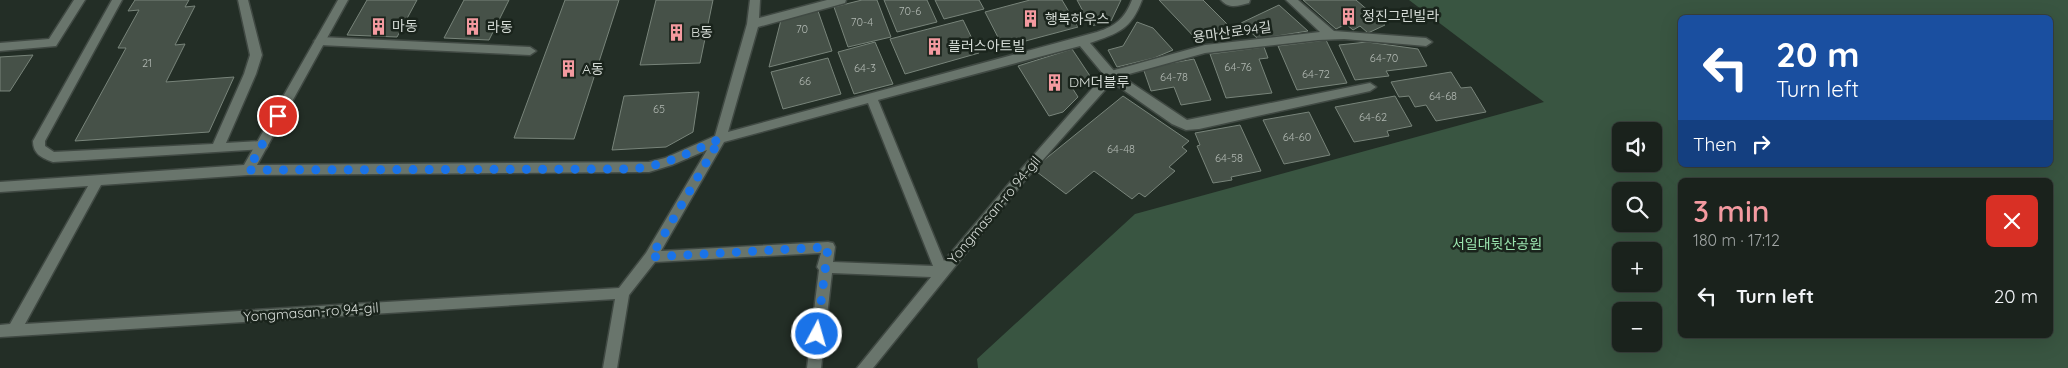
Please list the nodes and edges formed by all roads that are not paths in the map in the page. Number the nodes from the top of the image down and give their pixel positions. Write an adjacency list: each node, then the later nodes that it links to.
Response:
1 (80, 0): 16 (street)
2 (117, 0): 23 (street)
3 (243, 0): 23 (street)
4 (343, 0): 14 (street)
5 (755, 0): 11 (street)
6 (841, 0): 11 (street)
7 (1137, 0): 13 (street)
8 (1226, 0): 9 (street, 용마산로94길)
9 (1245, 0)
10 (1291, 0): 12 (street)
11 (753, 24): 21 (street)
12 (1331, 35): 15 (street, 용마산로94길); 18 (street, 용마산로94길)
13 (1082, 40): 18 (street); 20 (street)
14 (320, 41): 17 (street); 22 (street)
15 (1426, 42)
16 (0, 47)
17 (530, 52)
18 (1111, 75): 19 (street); 29 (street, Yongmasan-ro 94-gil)
19 (1370, 86)
20 (872, 99): 21 (street); 29 (street, Yongmasan-ro 94-gil)
21 (720, 139): 24 (street); 27 (street)
22 (262, 146): 23 (street); 24 (street)
23 (217, 149)
24 (248, 170): 25 (street)
25 (97, 181): 26 (street); 31 (street)
26 (0, 187)
27 (651, 257): 28 (street); 30 (street)
28 (824, 267): 29 (street); 33 (street)
29 (942, 272): 34 (street)
30 (623, 293): 31 (street, Yongmasan-ro 94-gil); 32 (street)
31 (7, 330)
32 (610, 368)
33 (814, 368)
34 (864, 368)

